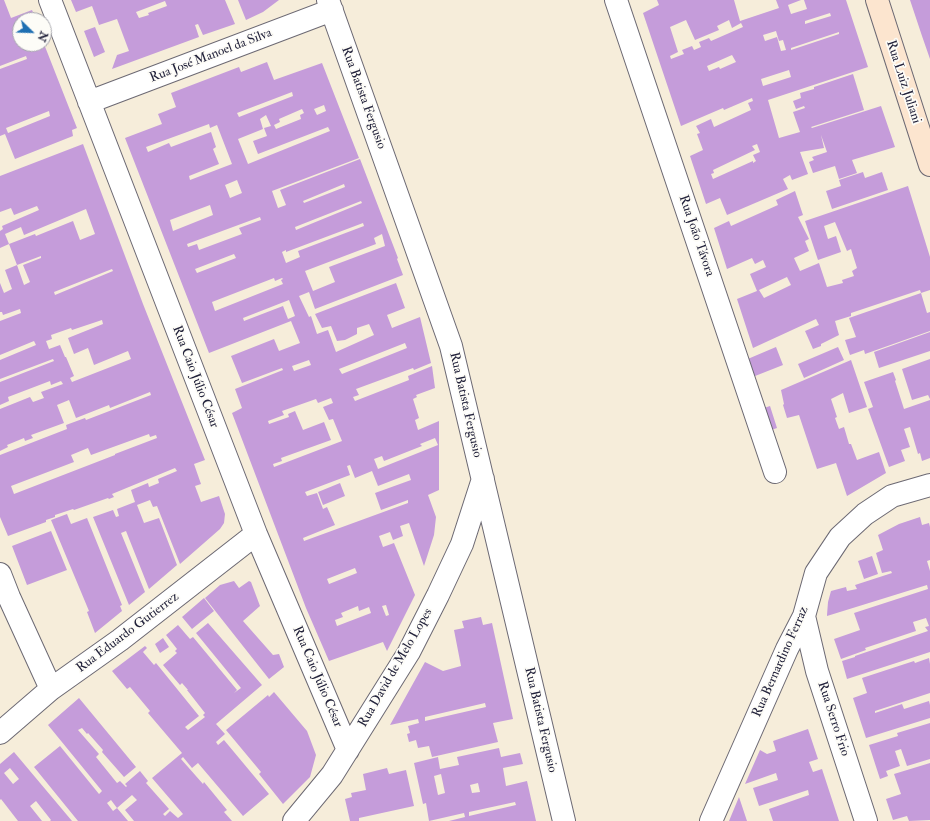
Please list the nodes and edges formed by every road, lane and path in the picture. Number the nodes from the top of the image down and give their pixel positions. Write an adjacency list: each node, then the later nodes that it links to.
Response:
1 (50, 0): 5 (street, Rua Caio Júlio César)
2 (616, 0): 7 (street, Rua João Távora)
3 (877, 0): 6 (street, Rua Luiz Juliani)
4 (330, 5): 5 (street, Rua José Manoel da Silva); 8 (street, Rua Batista Fergusio)
5 (89, 102): 10 (street, Rua Caio Júlio César)
6 (930, 164)
7 (775, 472)
8 (483, 479): 15 (street, Rua David de Melo Lopes); 17 (street, Rua Batista Fergusio)
9 (930, 485): 12 (street, Rua Bernardino Ferraz)
10 (256, 534): 13 (street, Rua Eduardo Gutierrez); 15 (street, Rua Caio Júlio César)
11 (0, 574): 13 (street)
12 (804, 616): 18 (street, Rua Bernardino Ferraz); 19 (street, Rua Serro Frio)
13 (51, 689): 14 (street, Rua Eduardo Gutierrez)
14 (0, 733)
15 (348, 750): 16 (street, Rua David de Melo Lopes)
16 (296, 820)
17 (564, 821)
18 (711, 821)
19 (866, 821)

